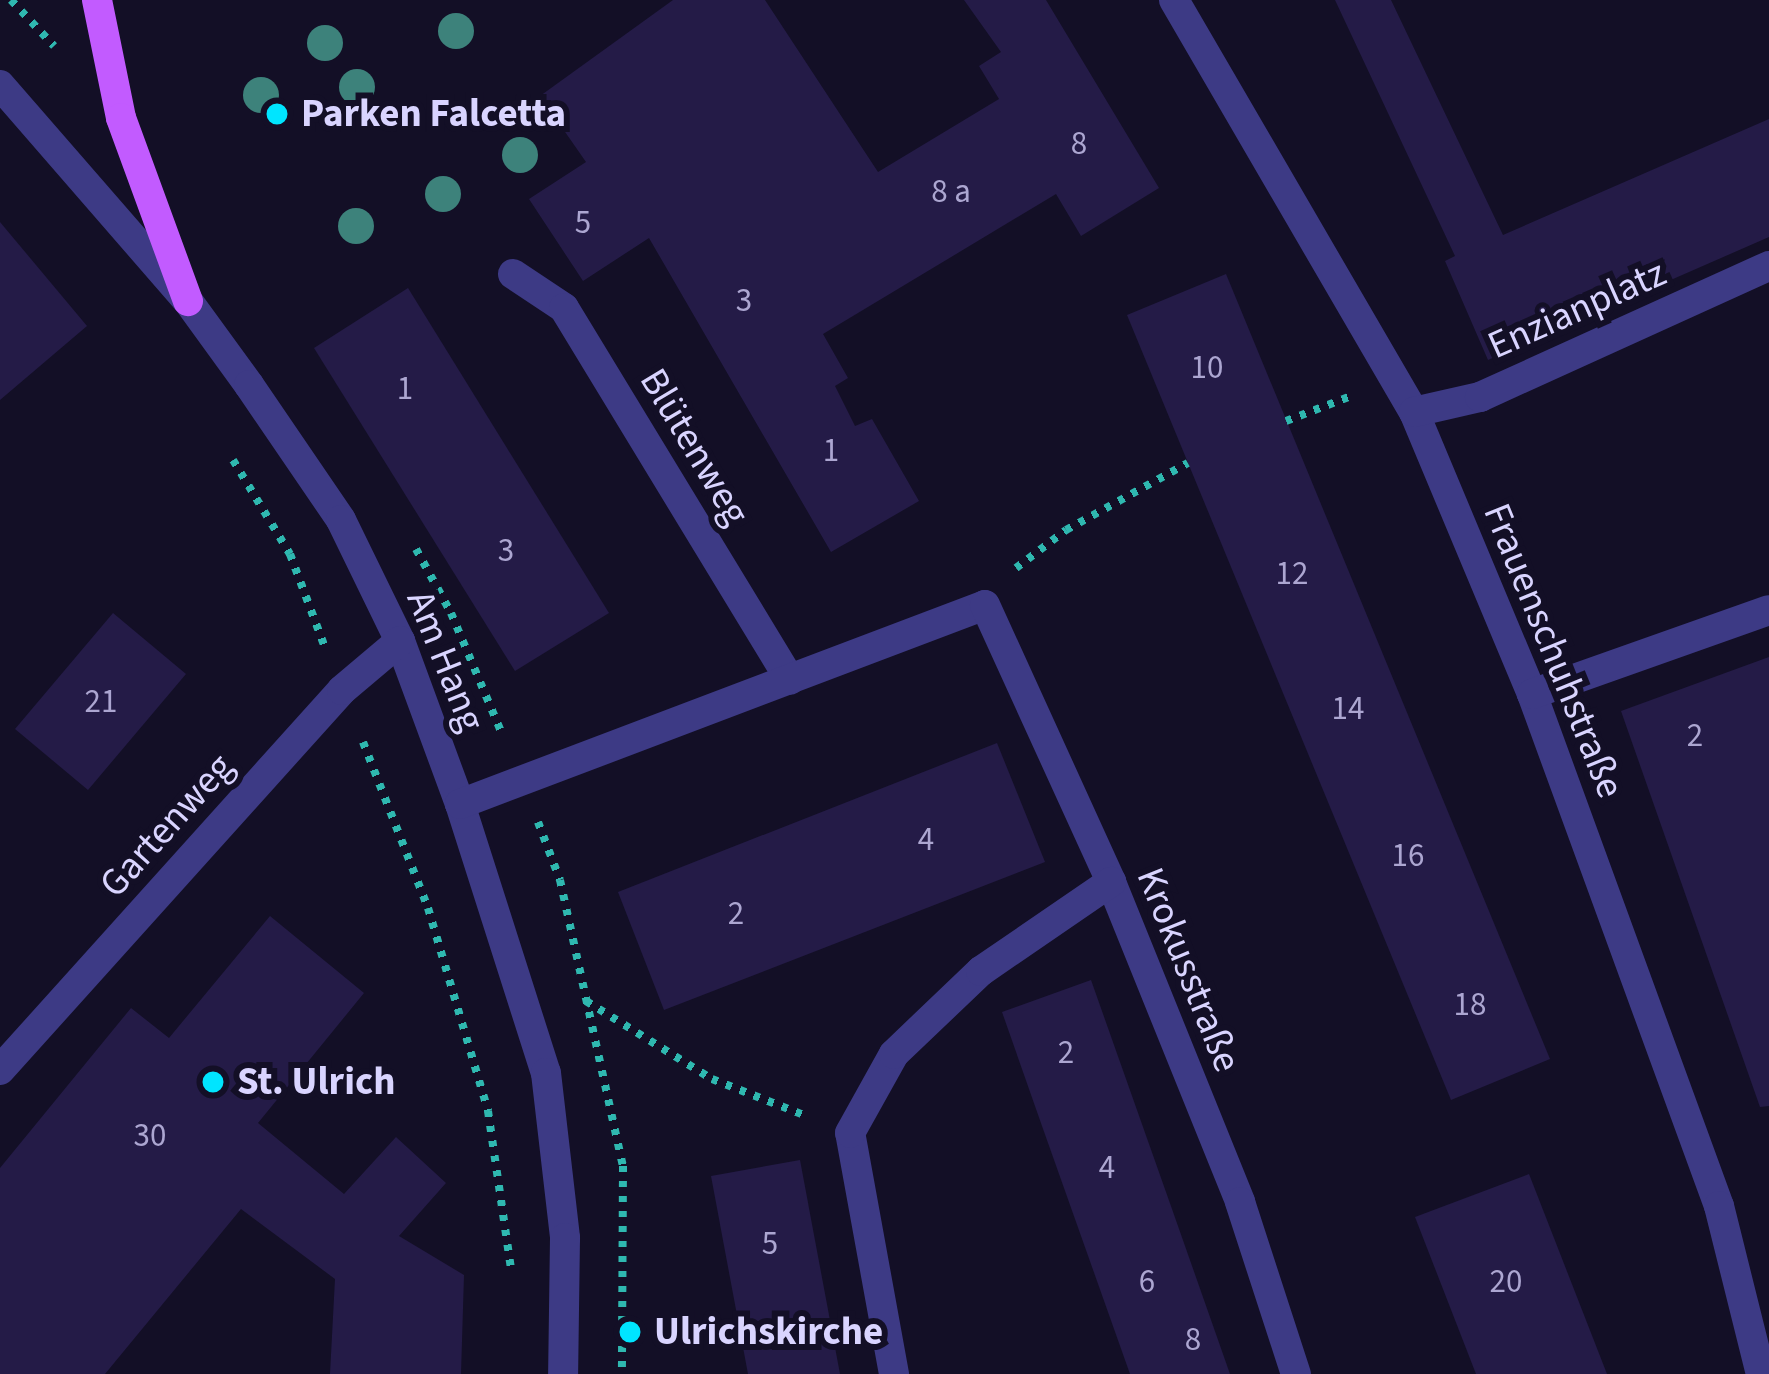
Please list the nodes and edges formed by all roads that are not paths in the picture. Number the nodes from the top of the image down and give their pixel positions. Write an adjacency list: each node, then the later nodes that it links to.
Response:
1 (97, 0): 6 (main road)
2 (1174, 0): 7 (street, Frauenschuhstraße)
3 (0, 85): 6 (street, Am Hang)
4 (1769, 266): 7 (street, Enzianplatz)
5 (513, 274): 10 (street, Blütenweg)
6 (188, 301): 9 (street, Am Hang)
7 (1414, 412): 11 (street, Frauenschuhstraße)
8 (1769, 610): 11 (street)
9 (400, 641): 12 (street, Am Hang); 14 (street, Gartenweg)
10 (790, 680): 12 (street); 13 (street, Krokusstraße)
11 (1532, 694): 18 (street, Frauenschuhstraße)
12 (460, 804): 15 (street, Am Hang)
13 (1111, 882): 16 (street); 17 (street, Krokusstraße)
14 (0, 1070)
15 (563, 1374)
16 (894, 1374)
17 (1296, 1374)
18 (1761, 1374)

